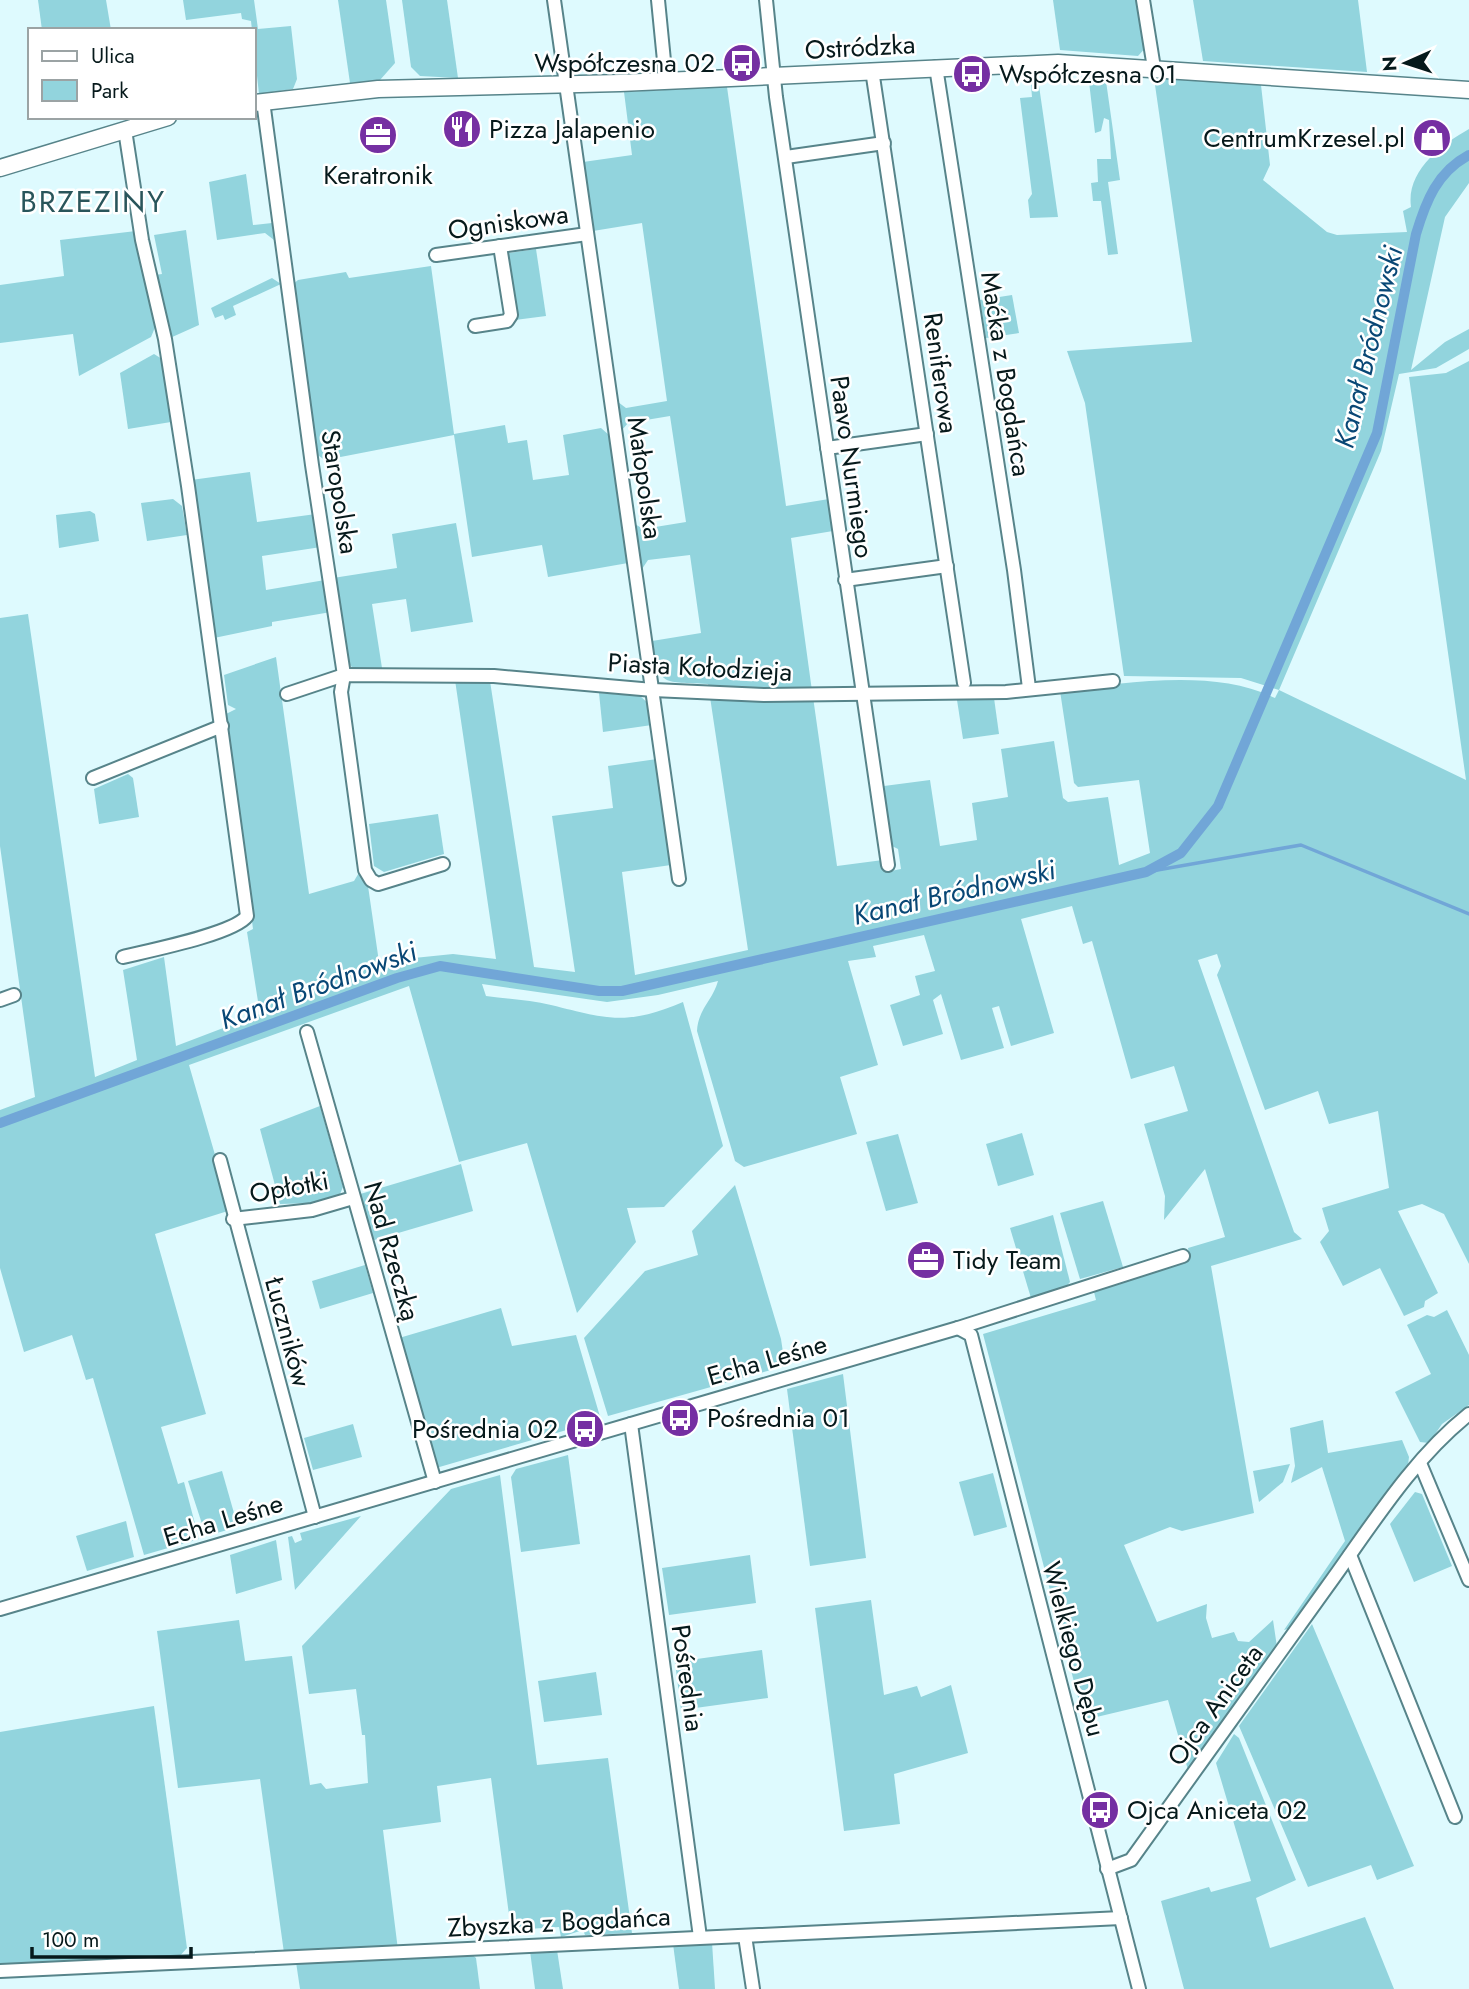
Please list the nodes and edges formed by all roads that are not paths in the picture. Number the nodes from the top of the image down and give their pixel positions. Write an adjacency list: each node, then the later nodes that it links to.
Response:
1 (554, 0): 10 (street, Małopolska)
2 (658, 0): 9 (street)
3 (766, 0): 8 (street, Paavo Nurmiego)
4 (1143, 0): 6 (street)
5 (936, 68): 6 (street, Ostródzka); 7 (street, Ostródzka); 29 (street, Maćka z Bogdańca)
6 (1154, 68): 11 (street, Ostródzka)
7 (872, 70): 8 (street, Ostródzka); 15 (street, Reniferowa)
8 (774, 75): 9 (street, Ostródzka); 16 (street, Paavo Nurmiego)
9 (666, 81): 10 (street, Ostródzka)
10 (565, 84): 12 (street, Ostródzka); 18 (street, Małopolska)
11 (1469, 90)
12 (259, 102): 26 (street, Staropolska)
13 (161, 119): 14 (street)
14 (125, 130): 17 (street); 33 (street)
15 (884, 143): 16 (street); 22 (street, Reniferowa)
16 (786, 157): 23 (street, Paavo Nurmiego)
17 (0, 168)
18 (587, 234): 19 (street, Ogniskowa); 30 (street, Małopolska)
19 (500, 246): 20 (street, Ogniskowa); 21 (street)
20 (436, 256)
21 (475, 326)
22 (927, 433): 23 (street); 24 (street, Reniferowa)
23 (827, 448): 25 (street, Paavo Nurmiego)
24 (947, 566): 25 (street); 28 (street, Reniferowa)
25 (845, 580): 32 (street, Paavo Nurmiego)
26 (344, 675): 30 (street, Piasta Kołodzieja); 31 (street, Piasta Kołodzieja); 35 (street, Staropolska)
27 (1113, 681): 29 (street, Piasta Kołodzieja)
28 (964, 683)
29 (1029, 688): 32 (street, Piasta Kołodzieja)
30 (653, 690): 32 (street, Piasta Kołodzieja); 37 (street, Małopolska)
31 (288, 694)
32 (863, 694): 36 (street, Paavo Nurmiego)
33 (222, 726): 34 (street); 38 (street)
34 (93, 778)
35 (443, 864)
36 (888, 865)
37 (679, 879)
38 (123, 957)
39 (14, 995): 40 (street)
40 (0, 1000)
41 (307, 1032): 43 (street, Nad Rzeczką)
42 (220, 1160): 44 (street, Łuczników)
43 (353, 1198): 44 (street, Opłotki); 50 (street, Nad Rzeczką)
44 (233, 1219): 51 (street, Łuczników)
45 (1183, 1256): 46 (street, Echa Leśne)
46 (958, 1328): 48 (street, Echa Leśne); 56 (street, Wielkiego Dębu)
47 (1469, 1414): 49 (street, Ojca Aniceta)
48 (631, 1424): 50 (street, Echa Leśne); 59 (street, Pośrednia)
49 (1420, 1463): 52 (street, Ojca Aniceta); 53 (street)
50 (435, 1482): 51 (street, Echa Leśne)
51 (315, 1517): 54 (street, Echa Leśne)
52 (1350, 1555): 55 (street); 56 (street, Ojca Aniceta)
53 (1469, 1580)
54 (0, 1609)
55 (1455, 1817)
56 (1107, 1869): 57 (street, Wielkiego Dębu)
57 (1121, 1918): 58 (street, Zbyszka z Bogdańca); 62 (street, Wielkiego Dębu)
58 (745, 1936): 59 (street, Zbyszka z Bogdańca); 61 (street)
59 (700, 1937): 60 (street, Zbyszka z Bogdańca)
60 (0, 1971)
61 (753, 1989)
62 (1139, 1989)

